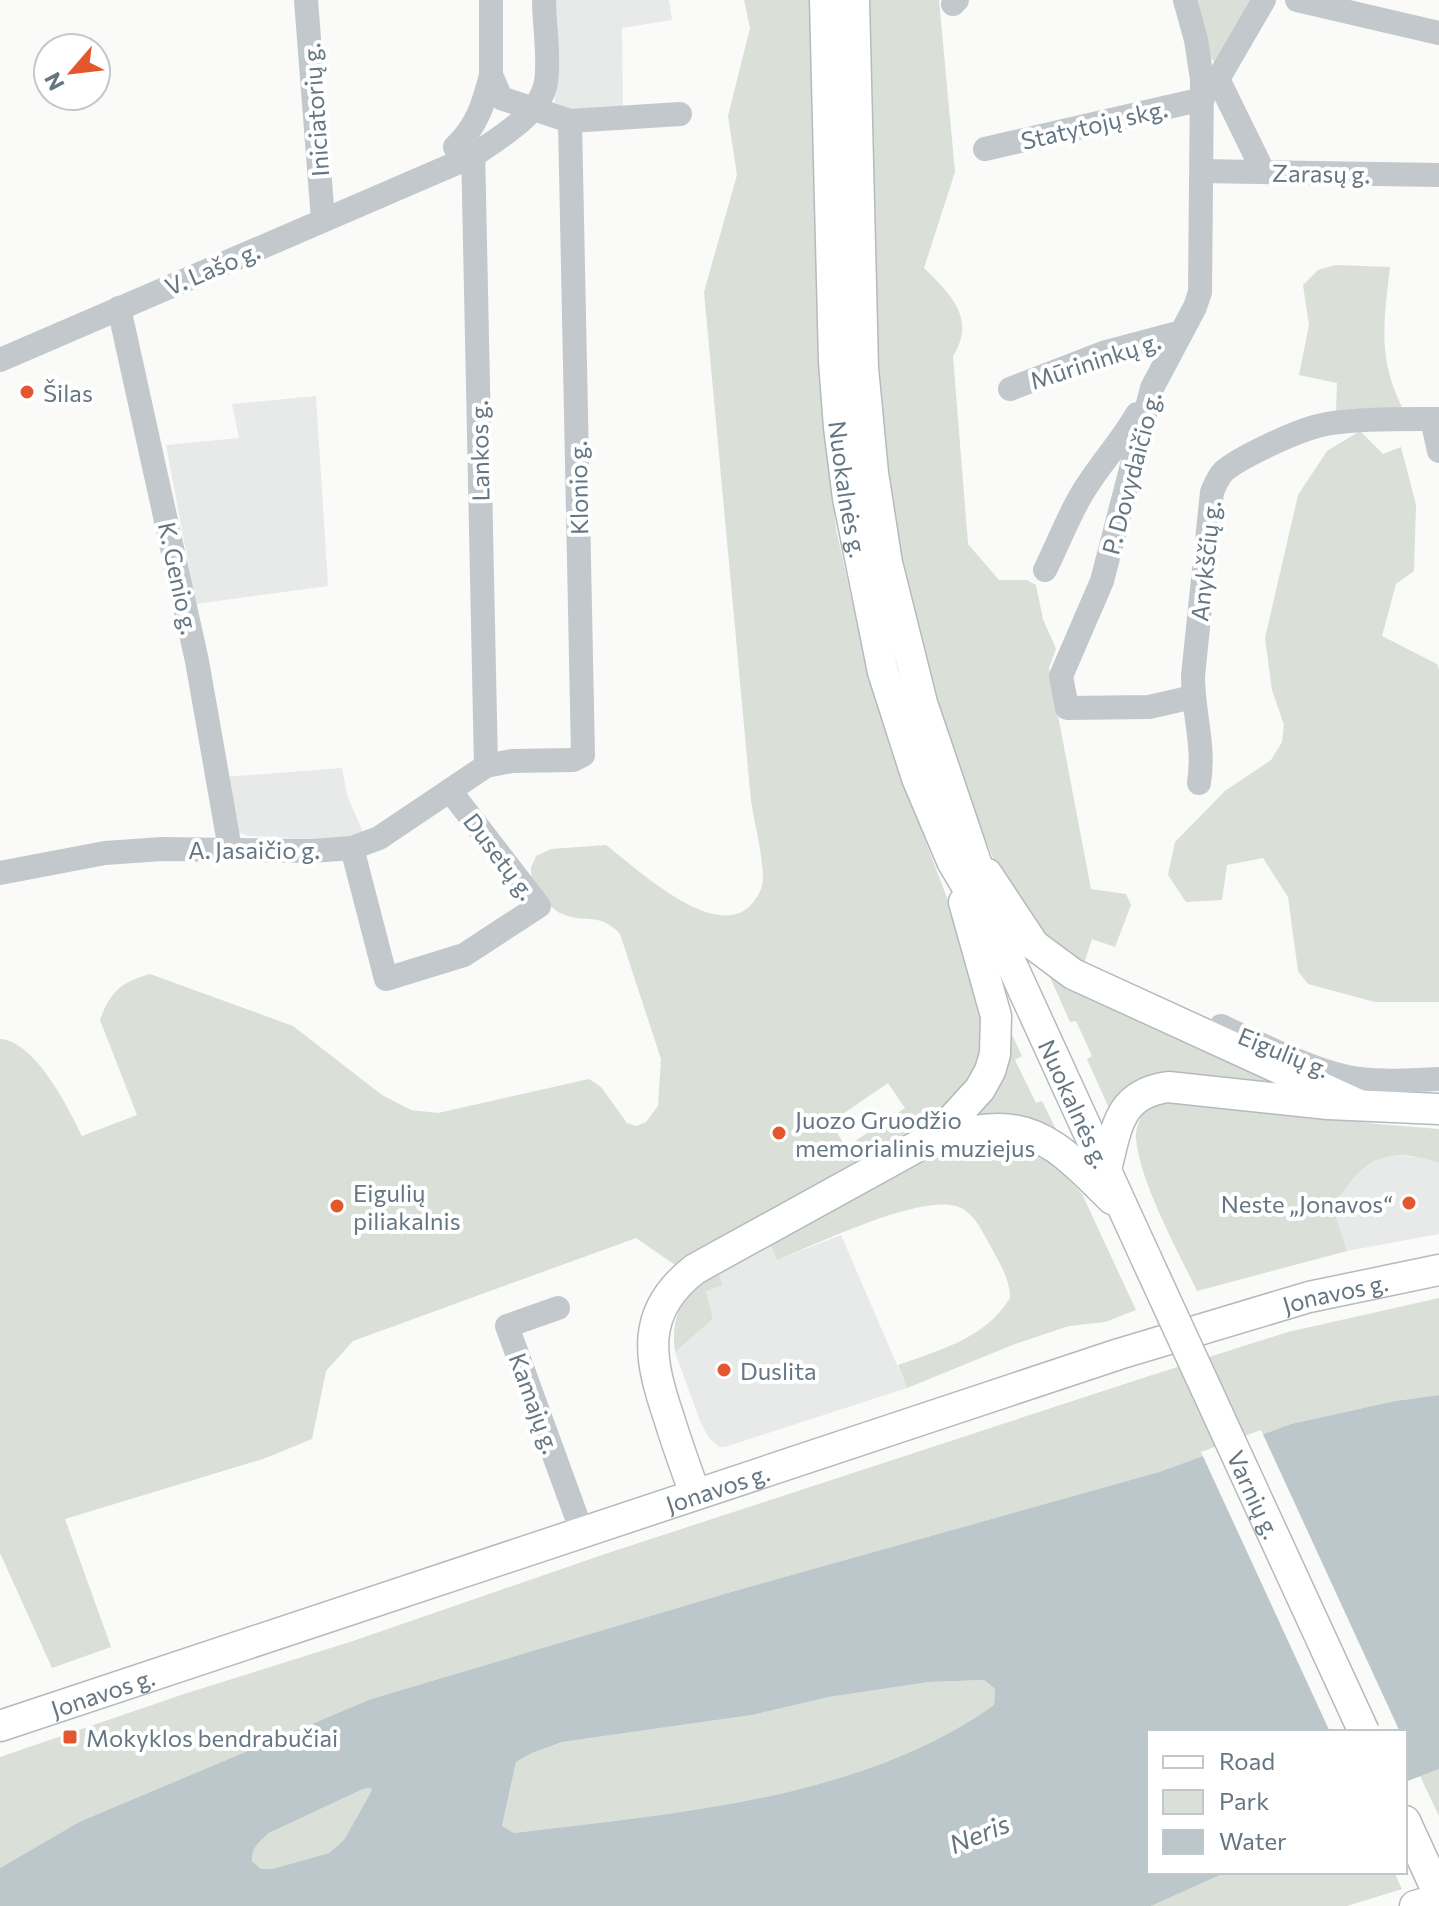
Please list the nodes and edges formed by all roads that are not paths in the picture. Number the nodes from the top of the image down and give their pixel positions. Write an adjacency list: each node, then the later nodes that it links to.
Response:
1 (306, 0): 20 (street, Iniciatorių g.)
2 (491, 0): 10 (street, V. Lašo g.)
3 (544, 0): 12 (street)
4 (825, 0): 35 (main road, Nuokalnės g.)
5 (854, 0): 35 (main road, Nuokalnės g.)
6 (1185, 0): 11 (street, P. Dovydaičio g.)
7 (1264, 0): 11 (street)
8 (1297, 0): 9 (street)
9 (1439, 33)
10 (491, 75): 12 (street); 15 (street, V. Lašo g.)
11 (1208, 86): 16 (street, Statytojų skg.); 17 (street, P. Dovydaičio g.); 18 (street)
12 (532, 110): 14 (street); 15 (street, V. Lašo g.)
13 (680, 114): 14 (street)
14 (570, 121): 30 (street, Klonio g.)
15 (469, 147): 20 (street, V. Lašo g.); 30 (street, Lankos g.)
16 (985, 149)
17 (1202, 171): 18 (street, Zarasų g.); 22 (street, P. Dovydaičio g.)
18 (1263, 171): 19 (street, Zarasų g.)
19 (1439, 175)
20 (323, 220): 21 (street, V. Lašo g.)
21 (119, 308): 23 (street, V. Lašo g.); 34 (street, K. Genio g.)
22 (1181, 332): 24 (street, P. Dovydaičio g.); 25 (street, Mūrininkų g.)
23 (0, 360)
24 (1152, 388): 28 (street); 29 (street, P. Dovydaičio g.)
25 (1010, 389)
26 (1436, 419): 27 (street); 29 (street, Anykščių g.)
27 (1439, 451)
28 (1045, 570)
29 (1193, 697): 31 (street, Anykščių g.)
30 (486, 766): 32 (street, A. Jasaičio g.)
31 (1199, 783)
32 (451, 792): 33 (street, A. Jasaičio g.); 33 (street, Dusetų g.)
33 (352, 848): 34 (street, A. Jasaičio g.)
34 (230, 849): 36 (street, A. Jasaičio g.)
35 (963, 857): 38 (main road); 42 (main road); 43 (main road, Nuokalnės g.)
36 (0, 873)
37 (1077, 959): 38 (street, Eigulių g.)
38 (1135, 996): 39 (street, Eigulių g.); 40 (main road)
39 (1439, 1079)
40 (1357, 1104): 41 (main road); 43 (main road)
41 (1439, 1109)
42 (938, 1135): 44 (main road); 48 (main road)
43 (1106, 1169): 44 (main road, Nuokalnės g.)
44 (1126, 1213): 45 (main road, Nuokalnės g.)
45 (1146, 1258): 51 (main road, Varnių g., bridge)
46 (1439, 1270): 48 (main road, Jonavos g.)
47 (558, 1308): 49 (street, Kamajų g.)
48 (695, 1494): 49 (main road, Jonavos g.)
49 (582, 1532): 50 (main road, Jonavos g.)
50 (0, 1726)
51 (1363, 1730)
52 (1407, 1825): 53 (main road)
53 (1439, 1897): 54 (main road)
54 (1415, 1906)

